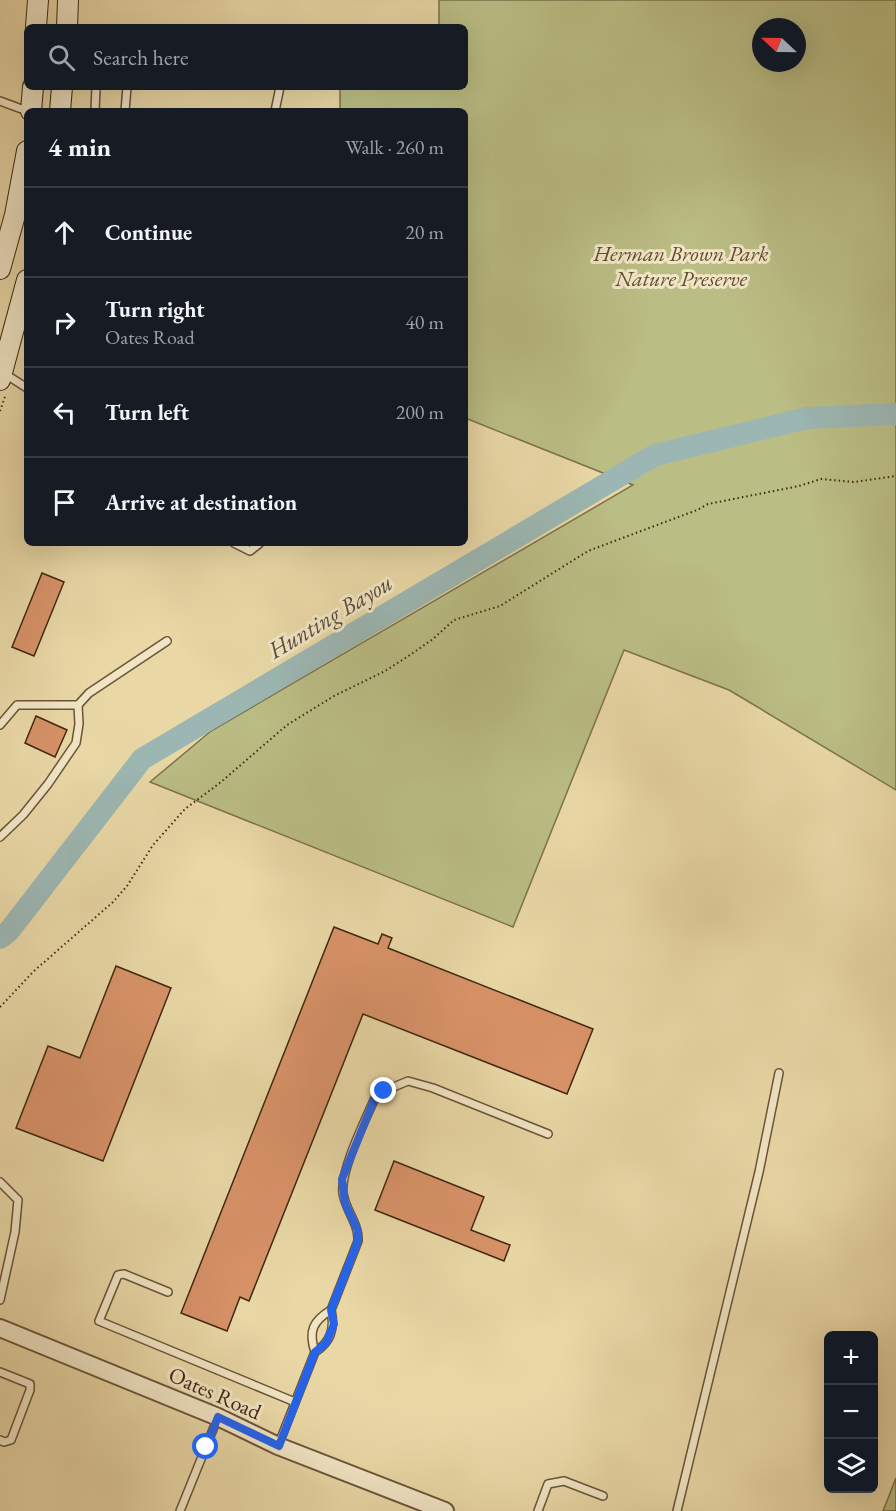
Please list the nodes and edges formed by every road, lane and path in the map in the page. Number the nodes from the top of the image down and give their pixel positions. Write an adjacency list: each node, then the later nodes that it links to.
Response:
1 (38, 0): 3 (main road)
2 (68, 0): 4 (main road)
3 (36, 24)
4 (67, 24)
5 (32, 90): 11 (main road)
6 (62, 90): 12 (main road)
7 (96, 90): 13 (lane)
8 (127, 90): 14 (lane)
9 (279, 90): 15 (lane)
10 (0, 101): 16 (lane)
11 (30, 108)
12 (60, 108)
13 (95, 108)
14 (125, 108)
15 (276, 108)
16 (24, 109)
17 (24, 169): 18 (main road)
18 (12, 241): 19 (main road)
19 (0, 268)
20 (24, 290): 21 (main road)
21 (1, 375): 22 (lane)
22 (24, 386)
23 (896, 476): 30 (path)
24 (240, 546): 25 (lane)
25 (256, 546)
26 (167, 641): 27 (lane)
27 (78, 705): 28 (lane); 29 (lane)
28 (0, 725)
29 (0, 837)
30 (0, 1007)
31 (779, 1072): 48 (lane)
32 (548, 1134): 36 (lane)
33 (0, 1182): 35 (lane)
34 (168, 1292): 40 (lane)
35 (0, 1300)
36 (331, 1310): 38 (lane); 38 (lane)
37 (0, 1328): 41 (street, Oates Road)
38 (315, 1352): 40 (lane)
39 (0, 1372): 42 (lane)
40 (295, 1402): 43 (lane)
41 (218, 1417): 43 (street, Oates Road); 45 (lane)
42 (0, 1440)
43 (279, 1446): 46 (street, Oates Road)
44 (603, 1496): 47 (lane)
45 (180, 1511)
46 (445, 1511)
47 (538, 1511)
48 (677, 1511)

